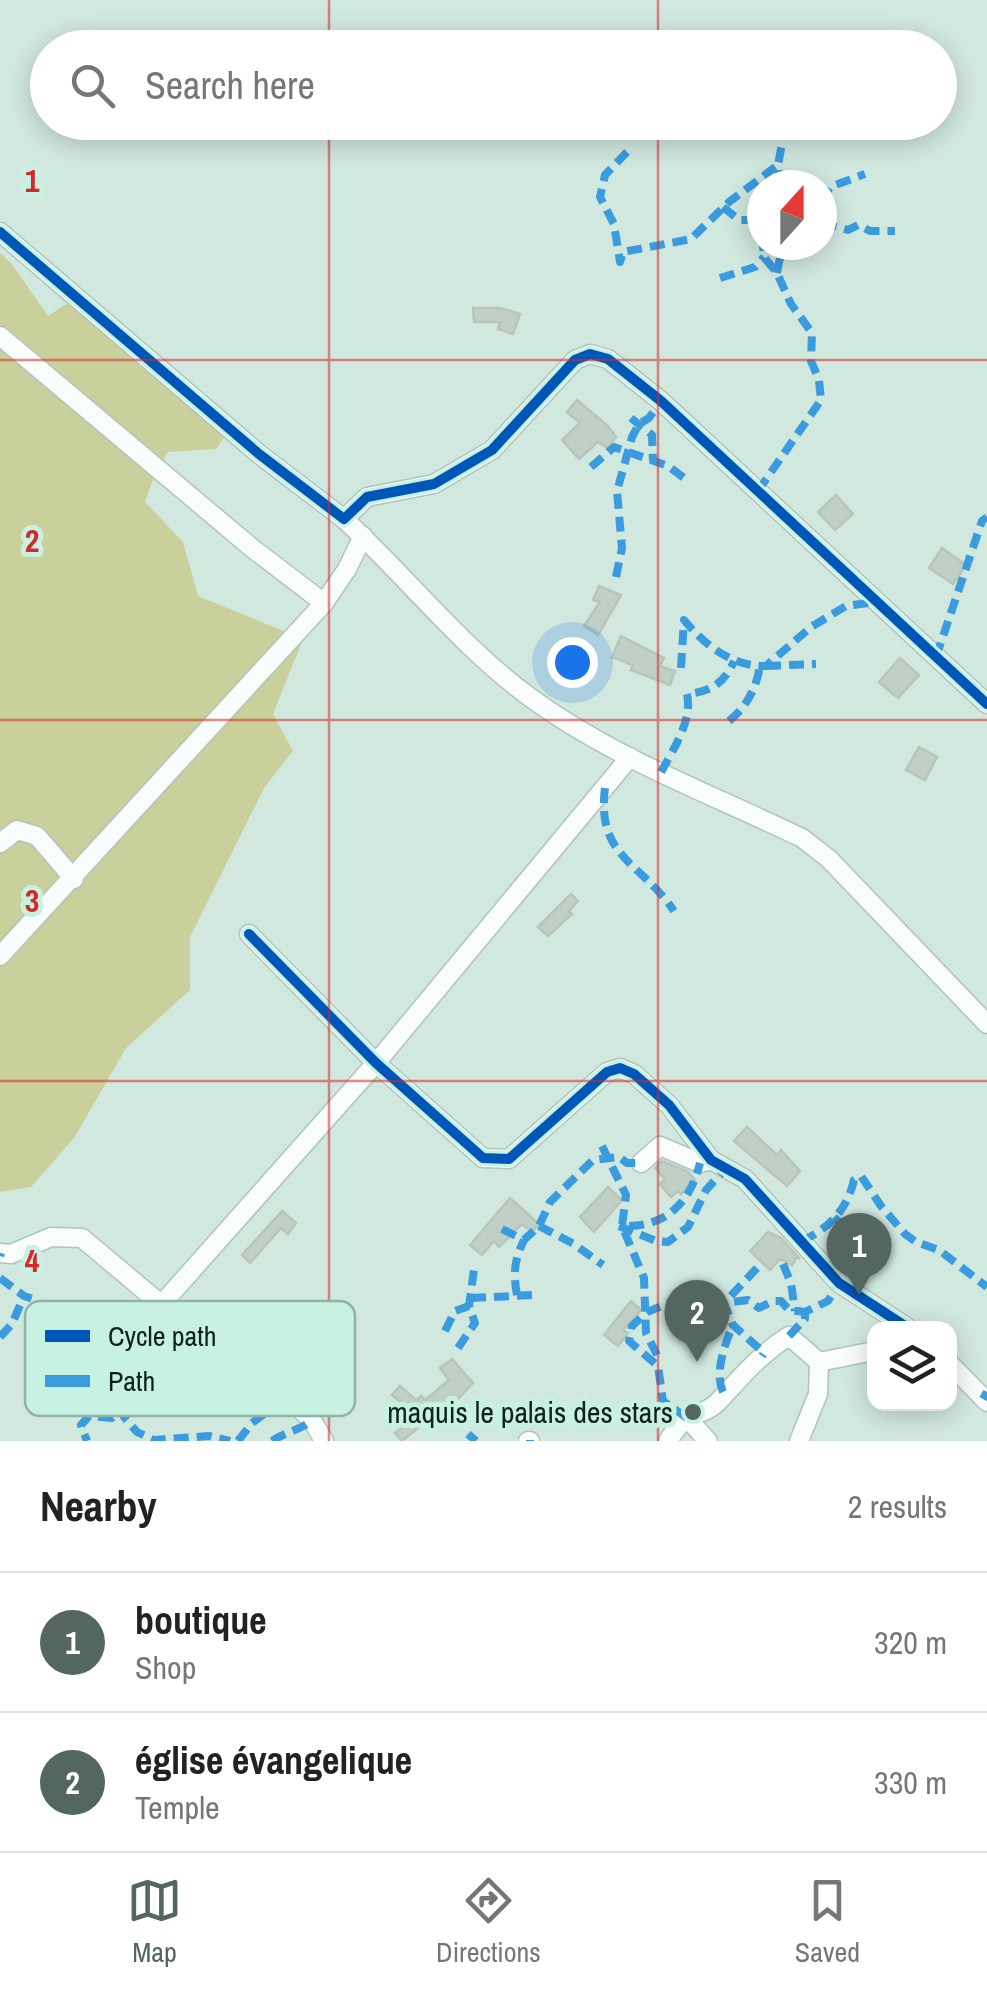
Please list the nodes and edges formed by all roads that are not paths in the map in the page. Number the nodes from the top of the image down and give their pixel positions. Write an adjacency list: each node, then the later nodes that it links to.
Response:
1 (0, 232): 3 (street)
2 (0, 336): 5 (street)
3 (344, 519): 4 (street); 6 (street)
4 (363, 536): 5 (street); 7 (street)
5 (324, 603): 9 (street)
6 (987, 704)
7 (630, 757): 12 (street); 13 (street)
8 (0, 842): 9 (street)
9 (74, 878): 11 (street)
10 (249, 934): 13 (street)
11 (0, 956)
12 (987, 1024)
13 (376, 1062): 14 (street); 18 (street)
14 (711, 1160): 15 (street); 19 (street)
15 (641, 1163)
16 (0, 1252): 17 (street)
17 (155, 1301)
18 (165, 1301)
19 (898, 1321)
20 (867, 1352): 21 (street)
21 (819, 1362): 25 (street); 29 (street)
22 (957, 1371): 23 (street)
23 (987, 1402)
24 (308, 1416): 26 (street)
25 (686, 1418): 27 (street); 28 (street)
26 (324, 1441)
27 (668, 1441)
28 (708, 1441)
29 (799, 1441)

